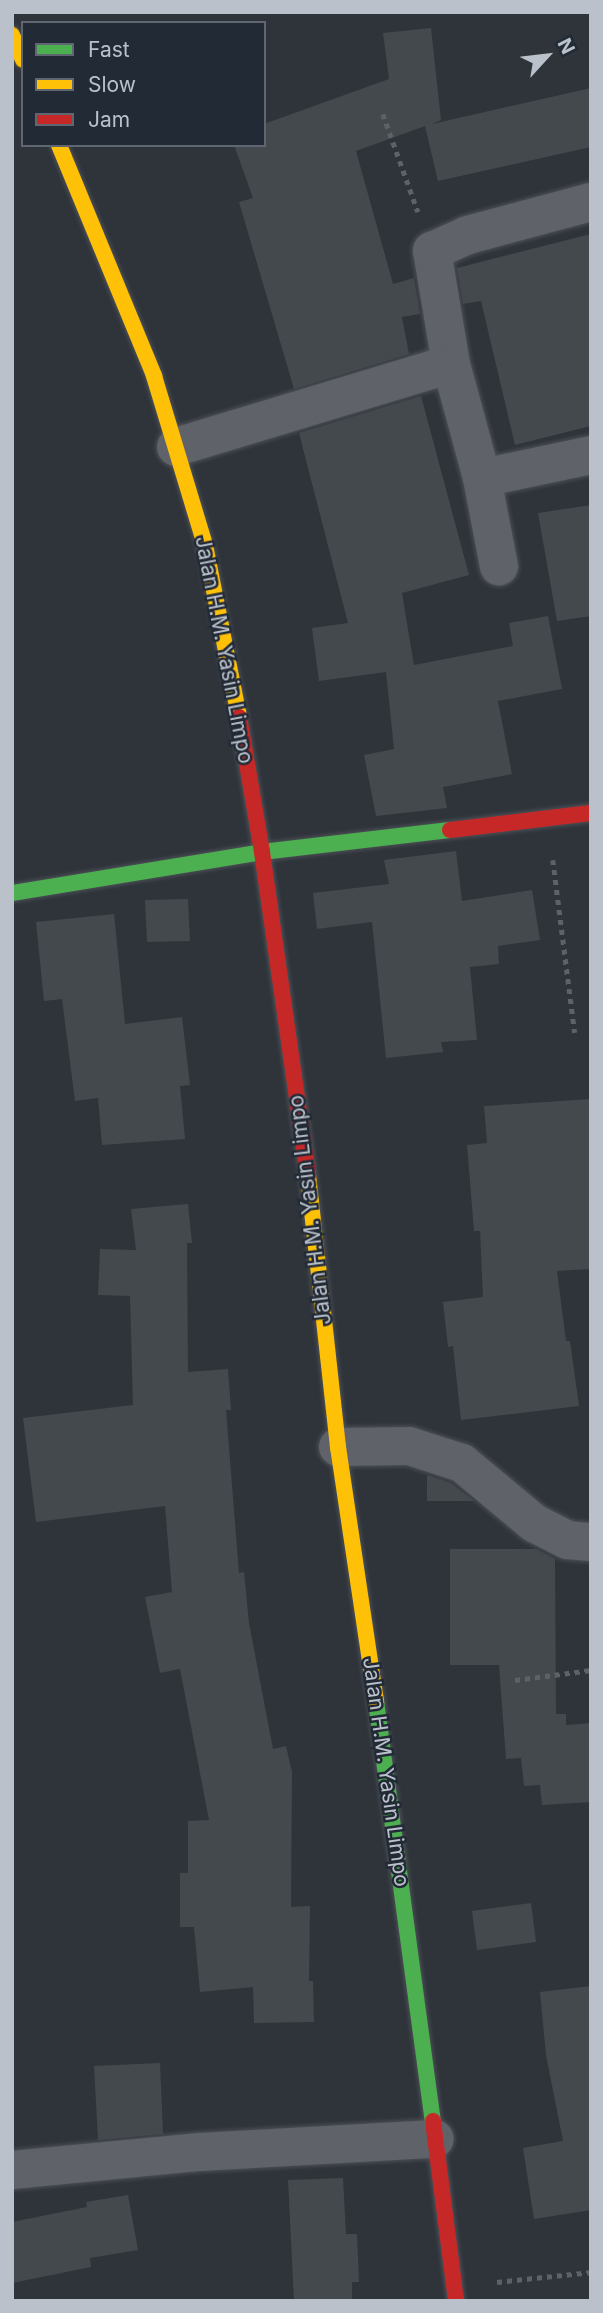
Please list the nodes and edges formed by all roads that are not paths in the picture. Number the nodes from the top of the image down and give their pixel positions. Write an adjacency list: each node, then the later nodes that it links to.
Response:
1 (12, 35): 2 (main road)
2 (21, 55)
3 (60, 147): 6 (main road, Jalan H.M. Yasin Limpo)
4 (591, 202): 5 (street)
5 (451, 364): 6 (street); 8 (street)
6 (176, 447): 11 (main road, Jalan H.M. Yasin Limpo)
7 (591, 455): 8 (street)
8 (482, 478): 9 (street)
9 (499, 566)
10 (591, 813): 11 (main road)
11 (262, 852): 12 (main road); 13 (main road, Jalan H.M. Yasin Limpo)
12 (12, 893)
13 (338, 1447): 14 (street); 15 (main road, Jalan H.M. Yasin Limpo)
14 (591, 1542)
15 (435, 2138): 16 (street); 17 (main road, Jalan H.M. Yasin Limpo)
16 (12, 2170)
17 (455, 2294)

